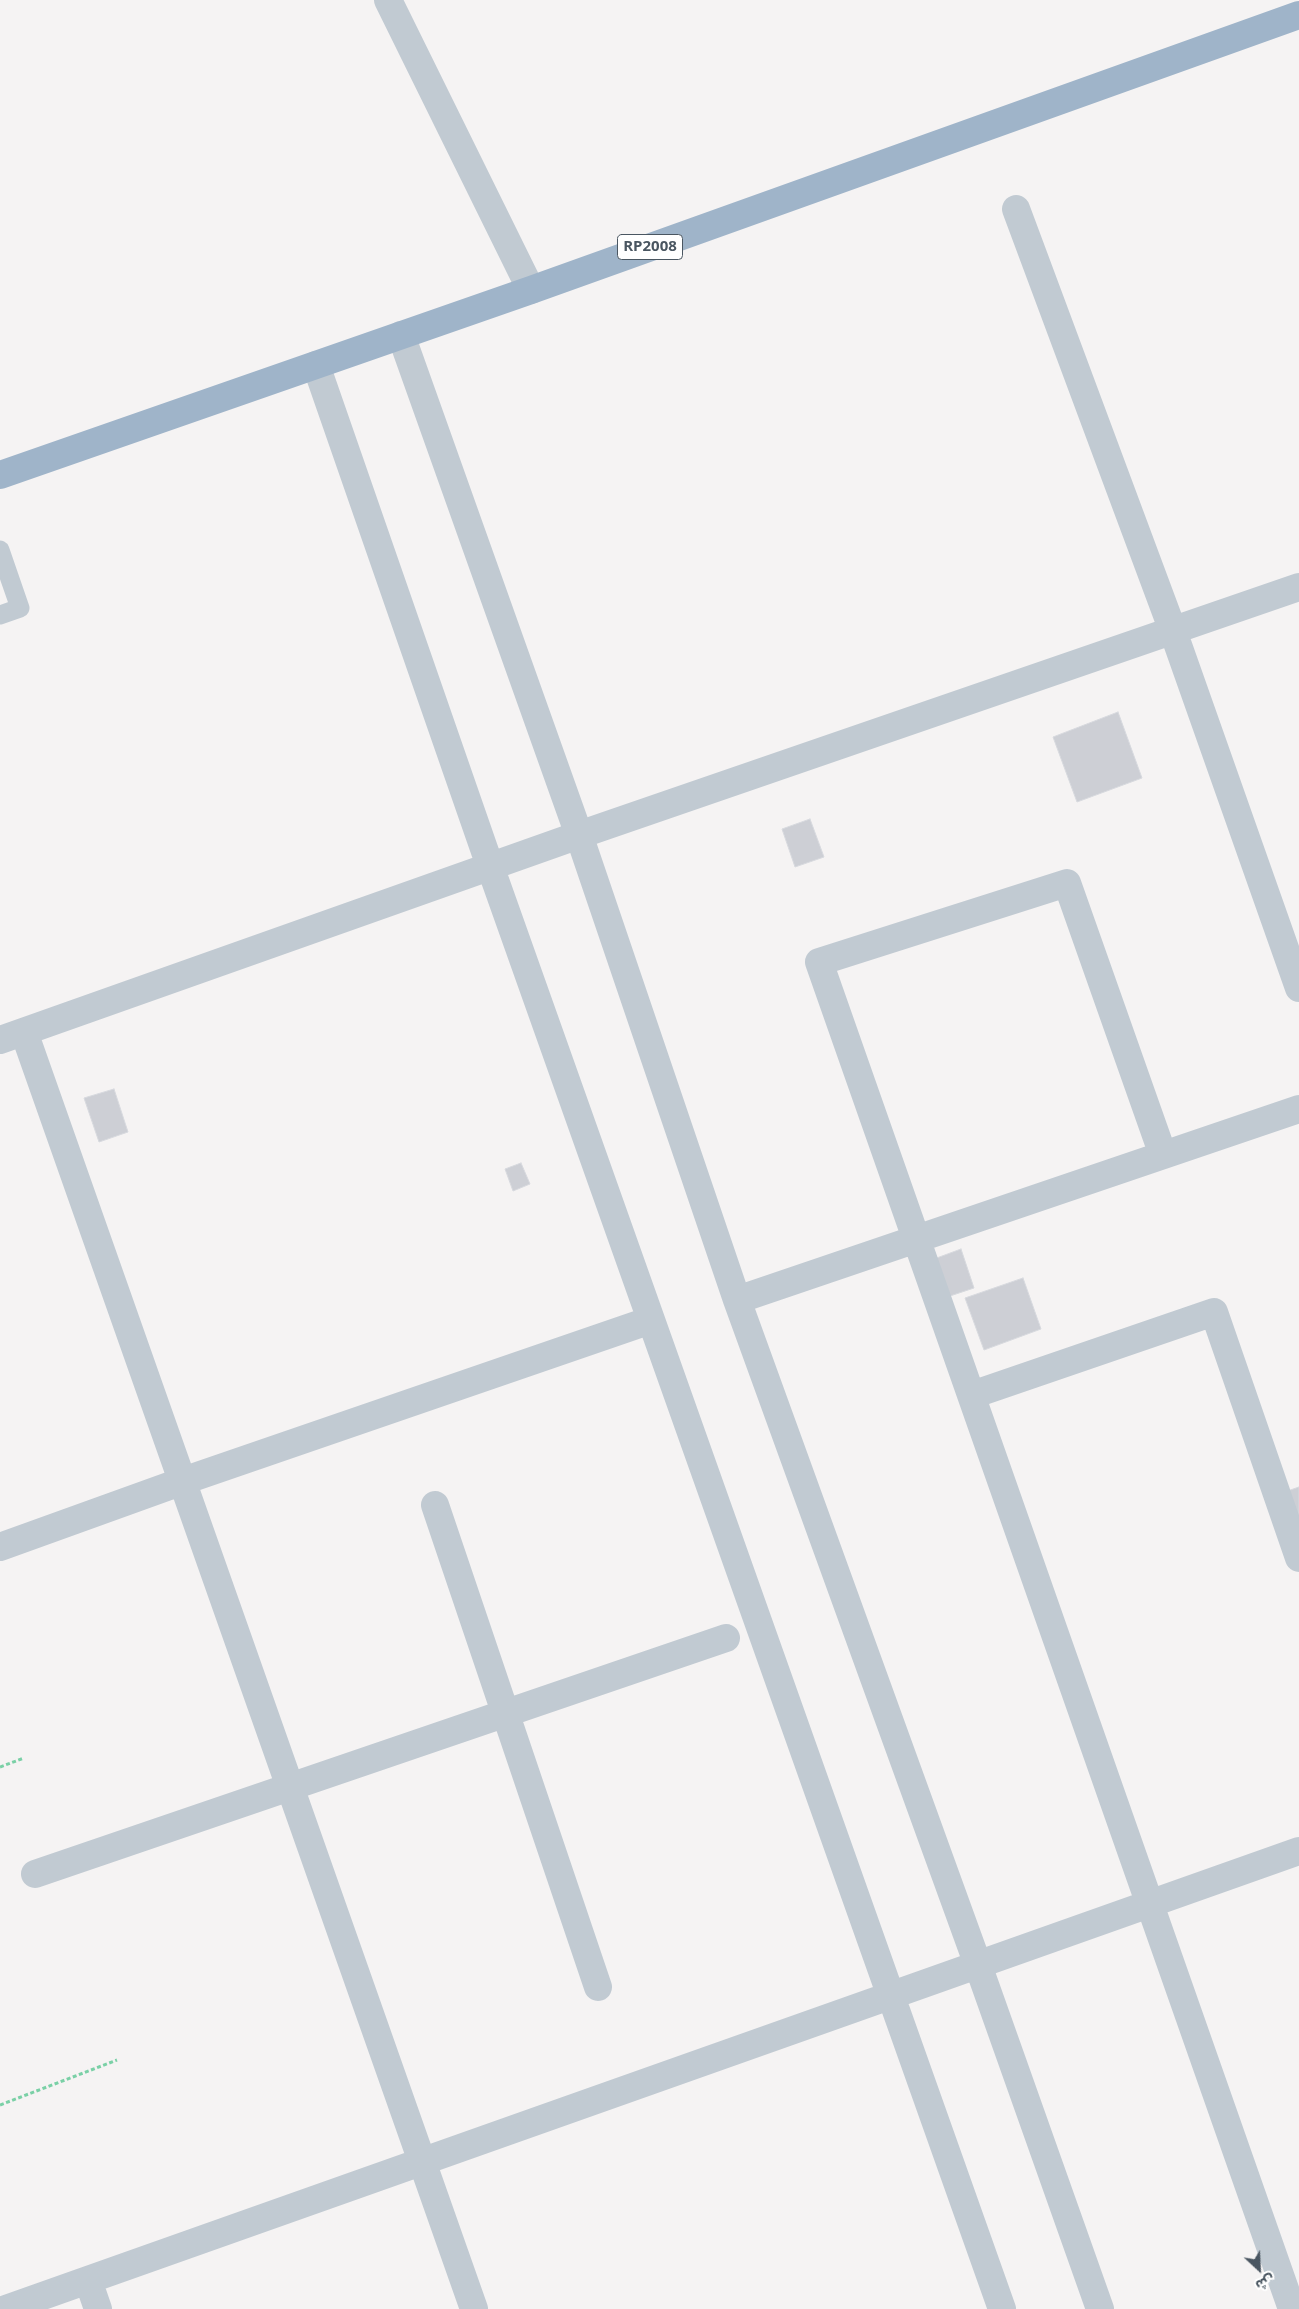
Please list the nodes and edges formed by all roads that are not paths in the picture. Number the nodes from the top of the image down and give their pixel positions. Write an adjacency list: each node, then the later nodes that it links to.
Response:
1 (388, 0): 4 (street)
2 (1299, 15): 4 (highway, RP2008)
3 (1016, 210): 11 (street)
4 (531, 290): 5 (highway, RP2008)
5 (400, 335): 6 (highway, RP2008); 12 (street)
6 (316, 365): 7 (highway, RP2008); 13 (street)
7 (0, 475)
8 (0, 550): 10 (lane)
9 (1299, 587): 11 (street)
10 (0, 615)
11 (1173, 631): 12 (street); 14 (street)
12 (579, 835): 13 (street); 19 (street)
13 (490, 866): 15 (street); 20 (street)
14 (1299, 988)
15 (12, 1036): 22 (street)
16 (1299, 1109): 17 (street)
17 (1163, 1155): 18 (street); 18 (street)
18 (916, 1238): 19 (street); 21 (street)
19 (737, 1300): 32 (street)
20 (651, 1320): 22 (street); 34 (street)
21 (972, 1395): 25 (street); 31 (street)
22 (183, 1481): 24 (street); 28 (street)
23 (436, 1505): 27 (street)
24 (0, 1547)
25 (1299, 1558)
26 (726, 1638): 27 (street)
27 (506, 1714): 28 (street); 33 (street)
28 (290, 1788): 30 (street); 35 (street)
29 (1299, 1851): 31 (street)
30 (35, 1874)
31 (1150, 1903): 32 (street); 42 (street)
32 (978, 1965): 34 (street); 41 (street)
33 (598, 1987)
34 (891, 1995): 35 (street); 40 (street)
35 (422, 2161): 36 (street); 39 (street)
36 (88, 2280): 37 (street); 38 (street)
37 (6, 2309)
38 (98, 2309)
39 (474, 2309)
40 (1002, 2309)
41 (1100, 2309)
42 (1292, 2309)

